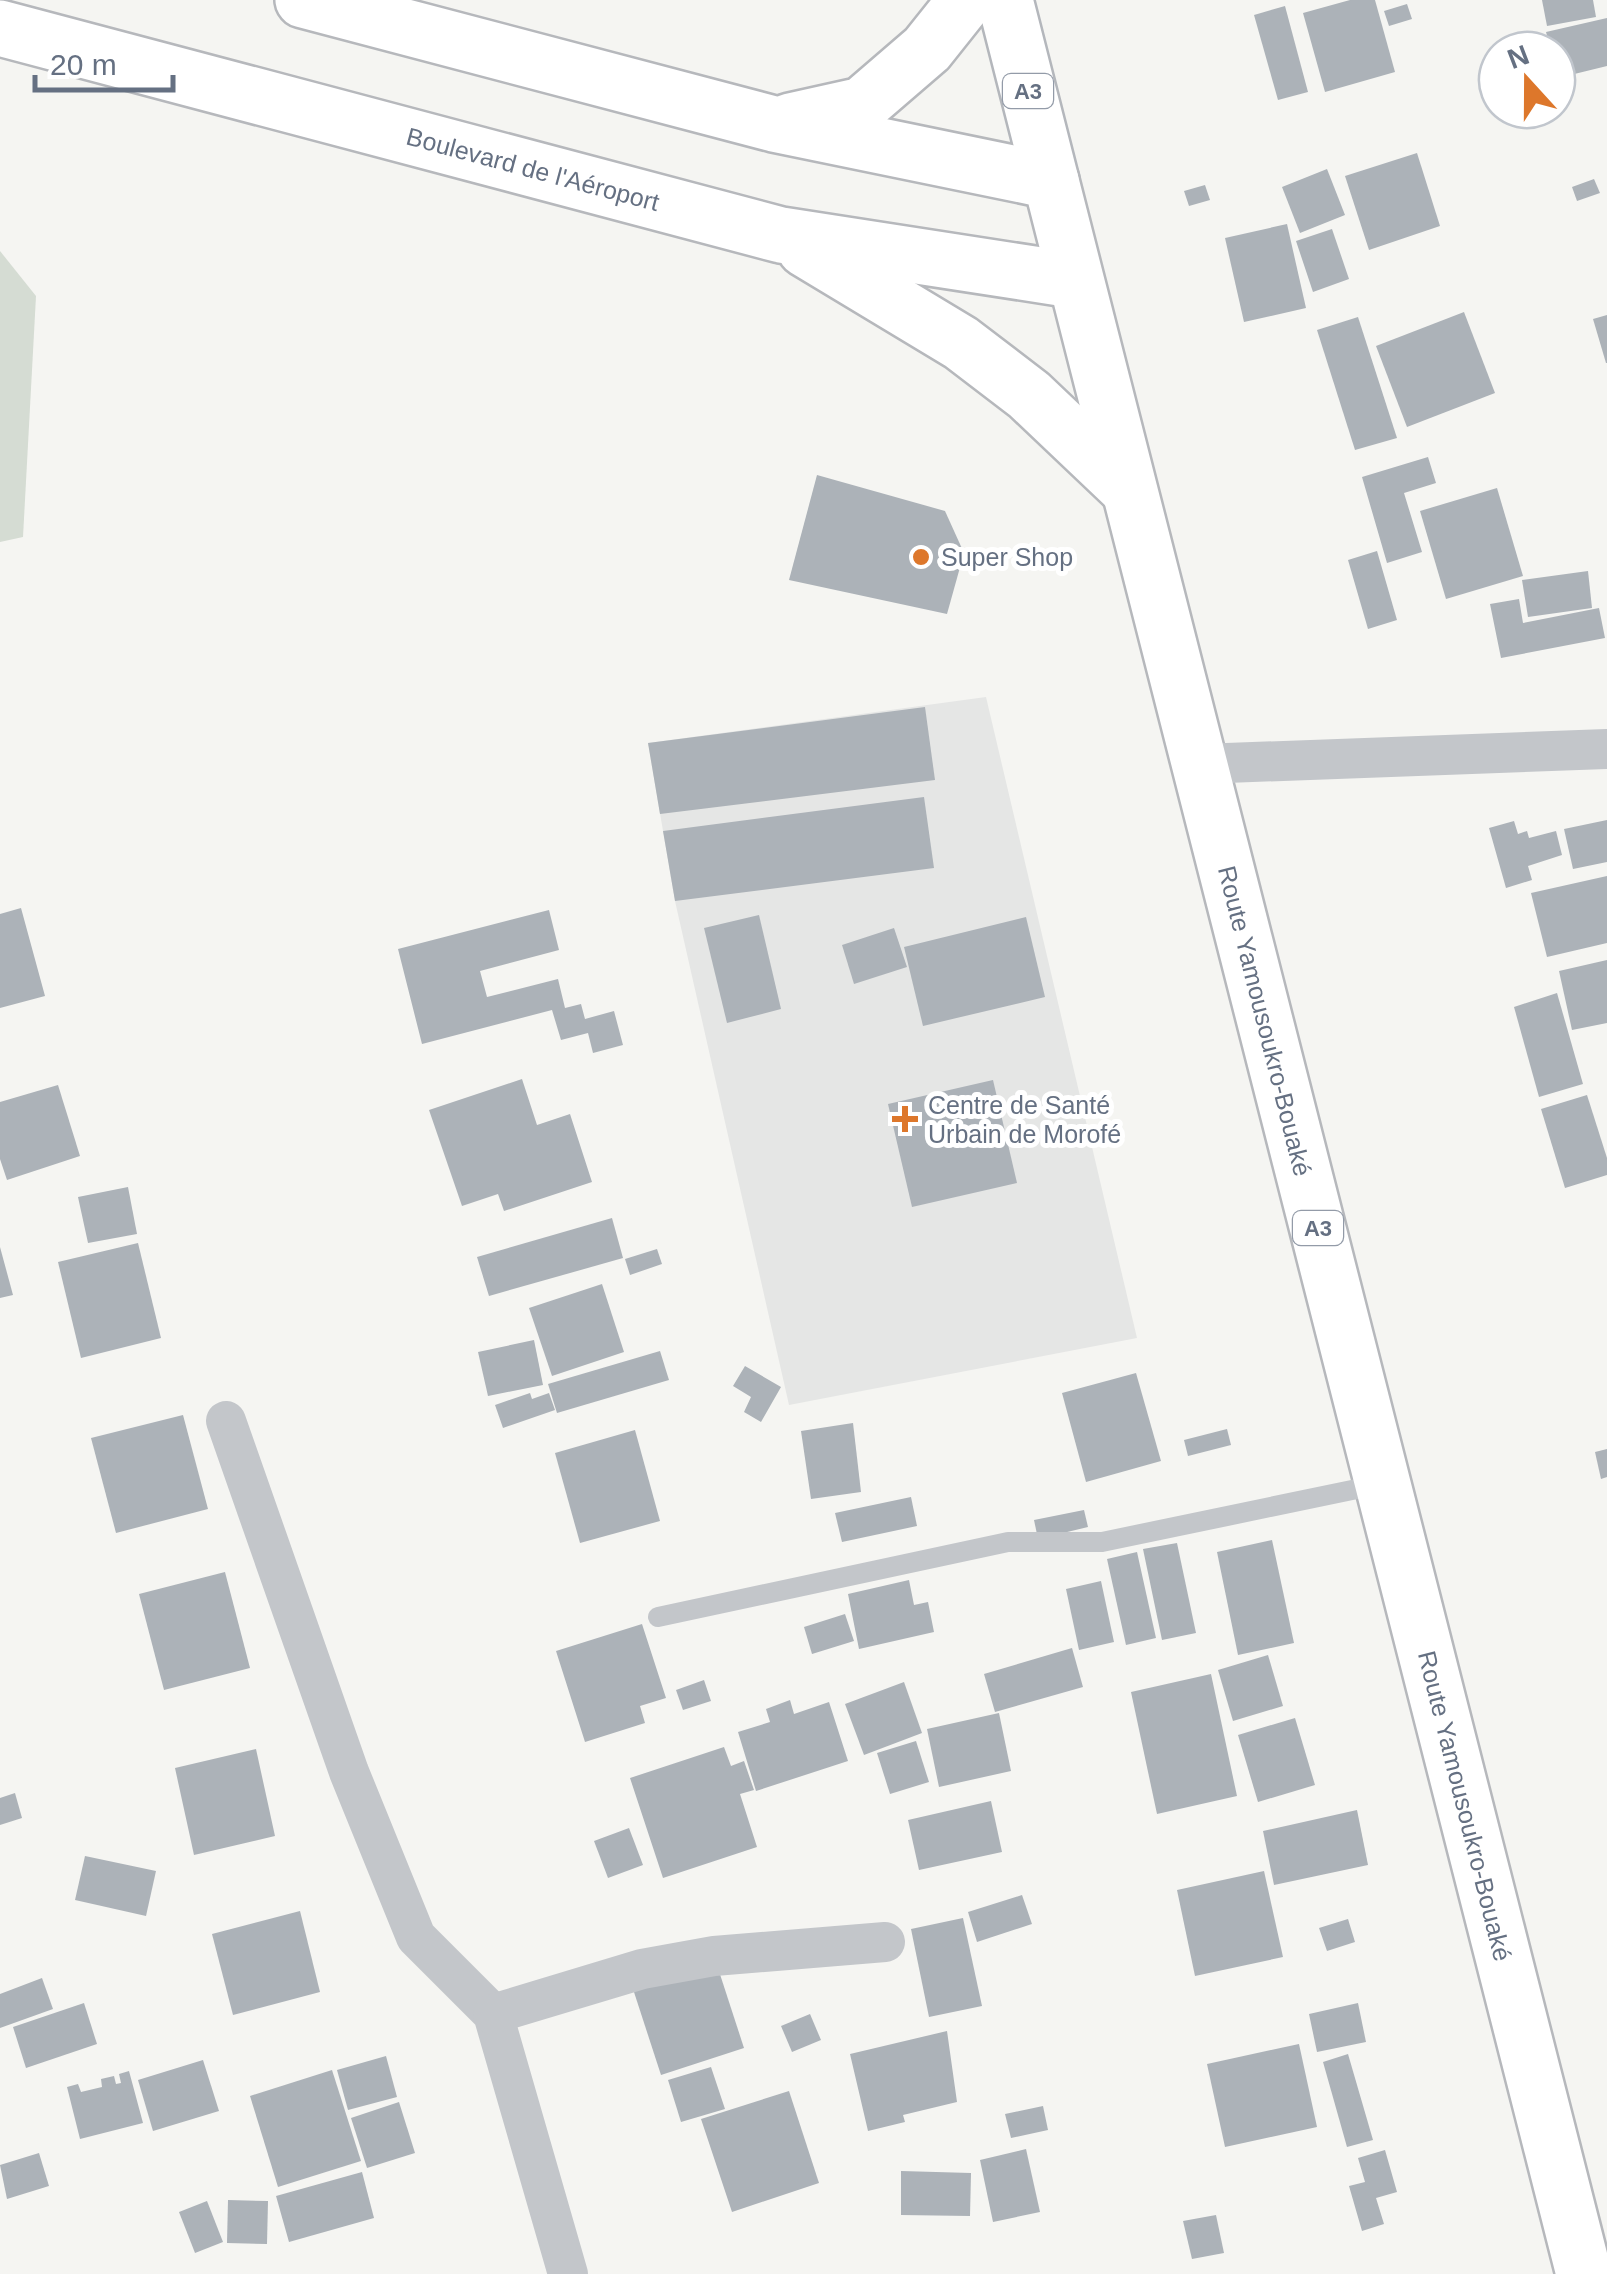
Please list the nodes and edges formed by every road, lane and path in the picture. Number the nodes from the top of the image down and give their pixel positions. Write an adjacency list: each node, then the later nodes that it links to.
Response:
1 (303, 0): 5 (main road)
2 (966, 0): 5 (main road)
3 (1006, 0): 6 (main road, Route Yamousoukro-Bouaké / A3)
4 (0, 28): 7 (main road, Boulevard de l'Aéroport)
5 (774, 124): 6 (main road)
6 (1051, 181): 8 (main road, Route Yamousoukro-Bouaké / A3)
7 (781, 235): 8 (main road, Boulevard de l'Aéroport); 9 (main road)
8 (1073, 280): 9 (main road, Route Yamousoukro-Bouaké / A3)
9 (1127, 488): 11 (main road, Route Yamousoukro-Bouaké / A3)
10 (1607, 749): 11 (street)
11 (1200, 764): 13 (main road, Route Yamousoukro-Bouaké / A3)
12 (226, 1421): 16 (street)
13 (1383, 1484): 14 (lane); 18 (main road, Route Yamousoukro-Bouaké / A3)
14 (658, 1617)
15 (885, 1942): 16 (street)
16 (493, 2014): 17 (street)
17 (568, 2274)
18 (1584, 2274)

